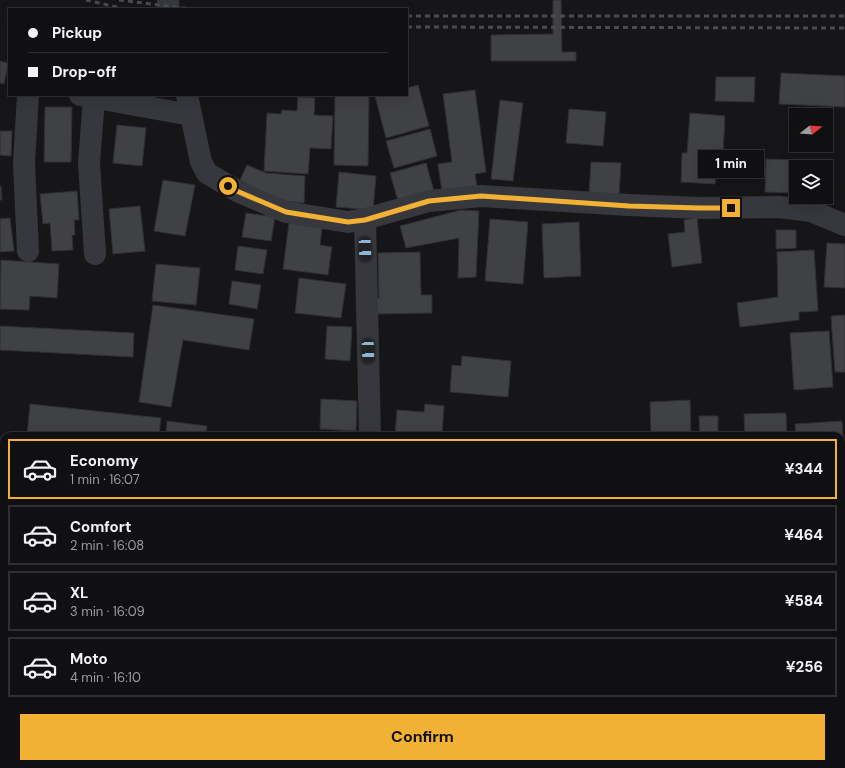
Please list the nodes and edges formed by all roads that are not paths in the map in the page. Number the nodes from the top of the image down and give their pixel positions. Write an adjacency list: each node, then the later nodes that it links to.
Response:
1 (28, 96): 6 (street)
2 (87, 96): 3 (street); 7 (street)
3 (189, 105): 4 (street)
4 (365, 220): 5 (street); 8 (street)
5 (845, 225)
6 (28, 251)
7 (95, 254)
8 (370, 432)

